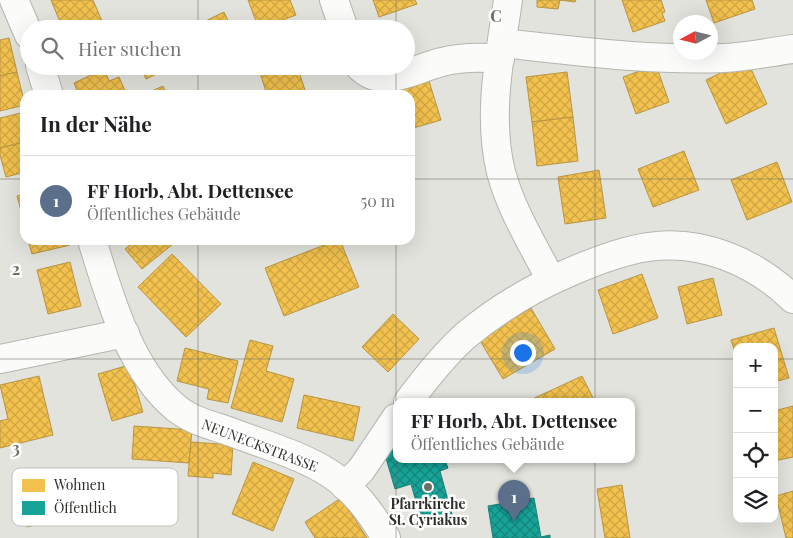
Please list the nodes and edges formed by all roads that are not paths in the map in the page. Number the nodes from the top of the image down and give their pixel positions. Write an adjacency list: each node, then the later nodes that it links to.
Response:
1 (14, 0): 4 (street)
2 (334, 0): 5 (street)
3 (508, 0): 7 (street)
4 (23, 20)
5 (341, 20)
6 (793, 49): 7 (street)
7 (501, 51): 8 (street); 14 (street)
8 (415, 70)
9 (43, 75): 12 (street)
10 (370, 75): 11 (street)
11 (398, 75)
12 (47, 90)
13 (94, 245): 16 (street, NEUNECKSTRASSE)
14 (551, 280): 15 (street); 18 (street)
15 (793, 299)
16 (125, 333): 17 (street); 20 (street, NEUNECKSTRASSE)
17 (0, 359)
18 (411, 398)
19 (393, 422): 20 (street)
20 (345, 486): 21 (street, NEUNECKSTRASSE)
21 (386, 538)

